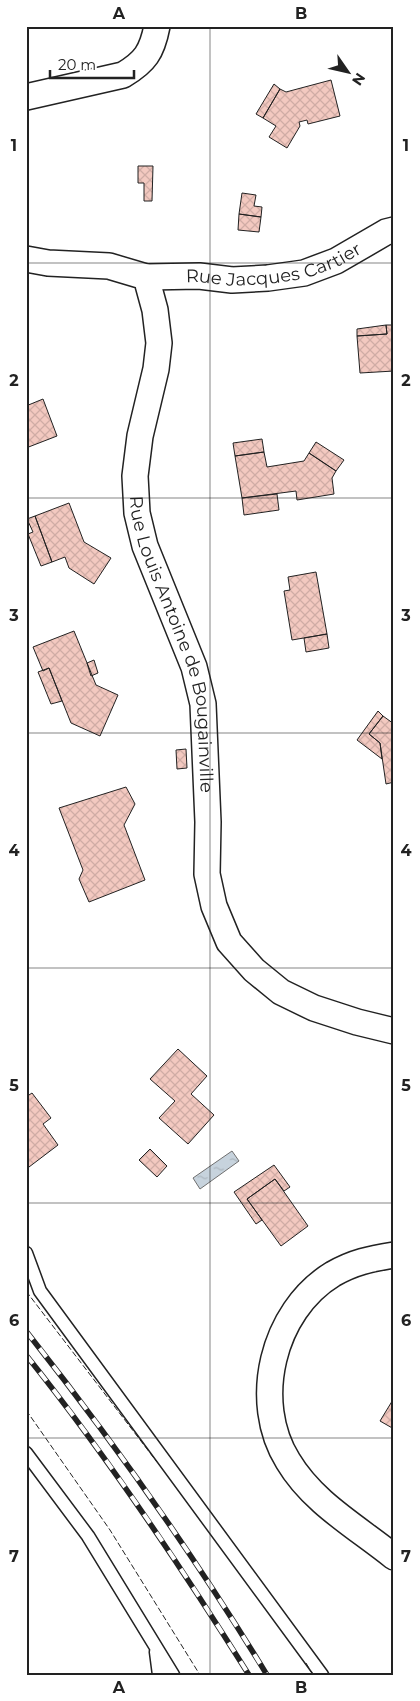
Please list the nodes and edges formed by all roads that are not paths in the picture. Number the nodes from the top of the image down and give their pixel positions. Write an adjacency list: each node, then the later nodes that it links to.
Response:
1 (157, 26): 2 (street)
2 (26, 97)
3 (394, 230): 5 (street, Rue Jacques Cartier)
4 (26, 259): 5 (street)
5 (146, 277): 6 (street, Rue Louis Antoine de Bougainville)
6 (394, 1031)
7 (26, 1253): 14 (lane)
8 (394, 1255): 10 (street)
9 (26, 1453): 11 (lane)
10 (394, 1557)
11 (155, 1648): 12 (lane); 13 (lane)
12 (159, 1675)
13 (173, 1675)
14 (322, 1675)

